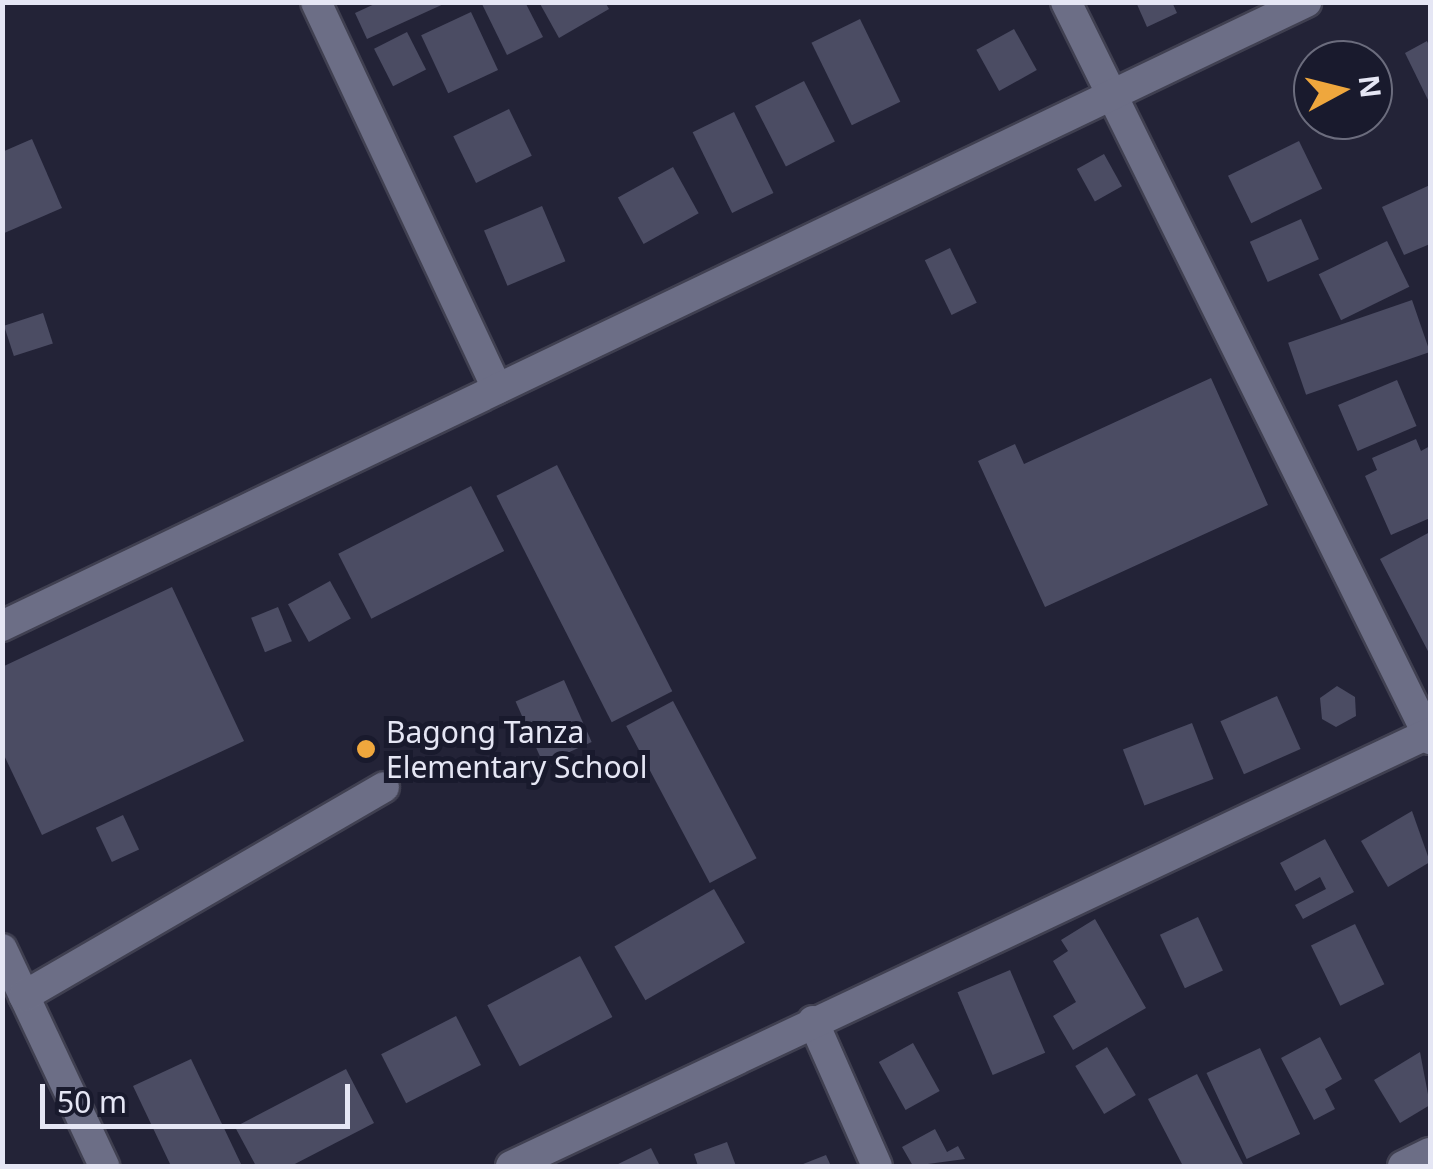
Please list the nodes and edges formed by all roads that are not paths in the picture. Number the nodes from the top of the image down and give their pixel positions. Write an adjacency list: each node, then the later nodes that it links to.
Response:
1 (316, 2): 5 (street)
2 (1066, 2): 4 (street)
3 (1306, 2): 4 (street)
4 (1109, 97): 5 (street); 7 (street)
5 (497, 389): 6 (street)
6 (2, 626)
7 (1430, 736): 11 (street)
8 (384, 787): 10 (street)
9 (2, 949): 10 (street)
10 (24, 996): 13 (street)
11 (814, 1020): 14 (street); 15 (street)
12 (1430, 1153): 16 (street)
13 (104, 1166)
14 (511, 1166)
15 (877, 1166)
16 (1403, 1166)

